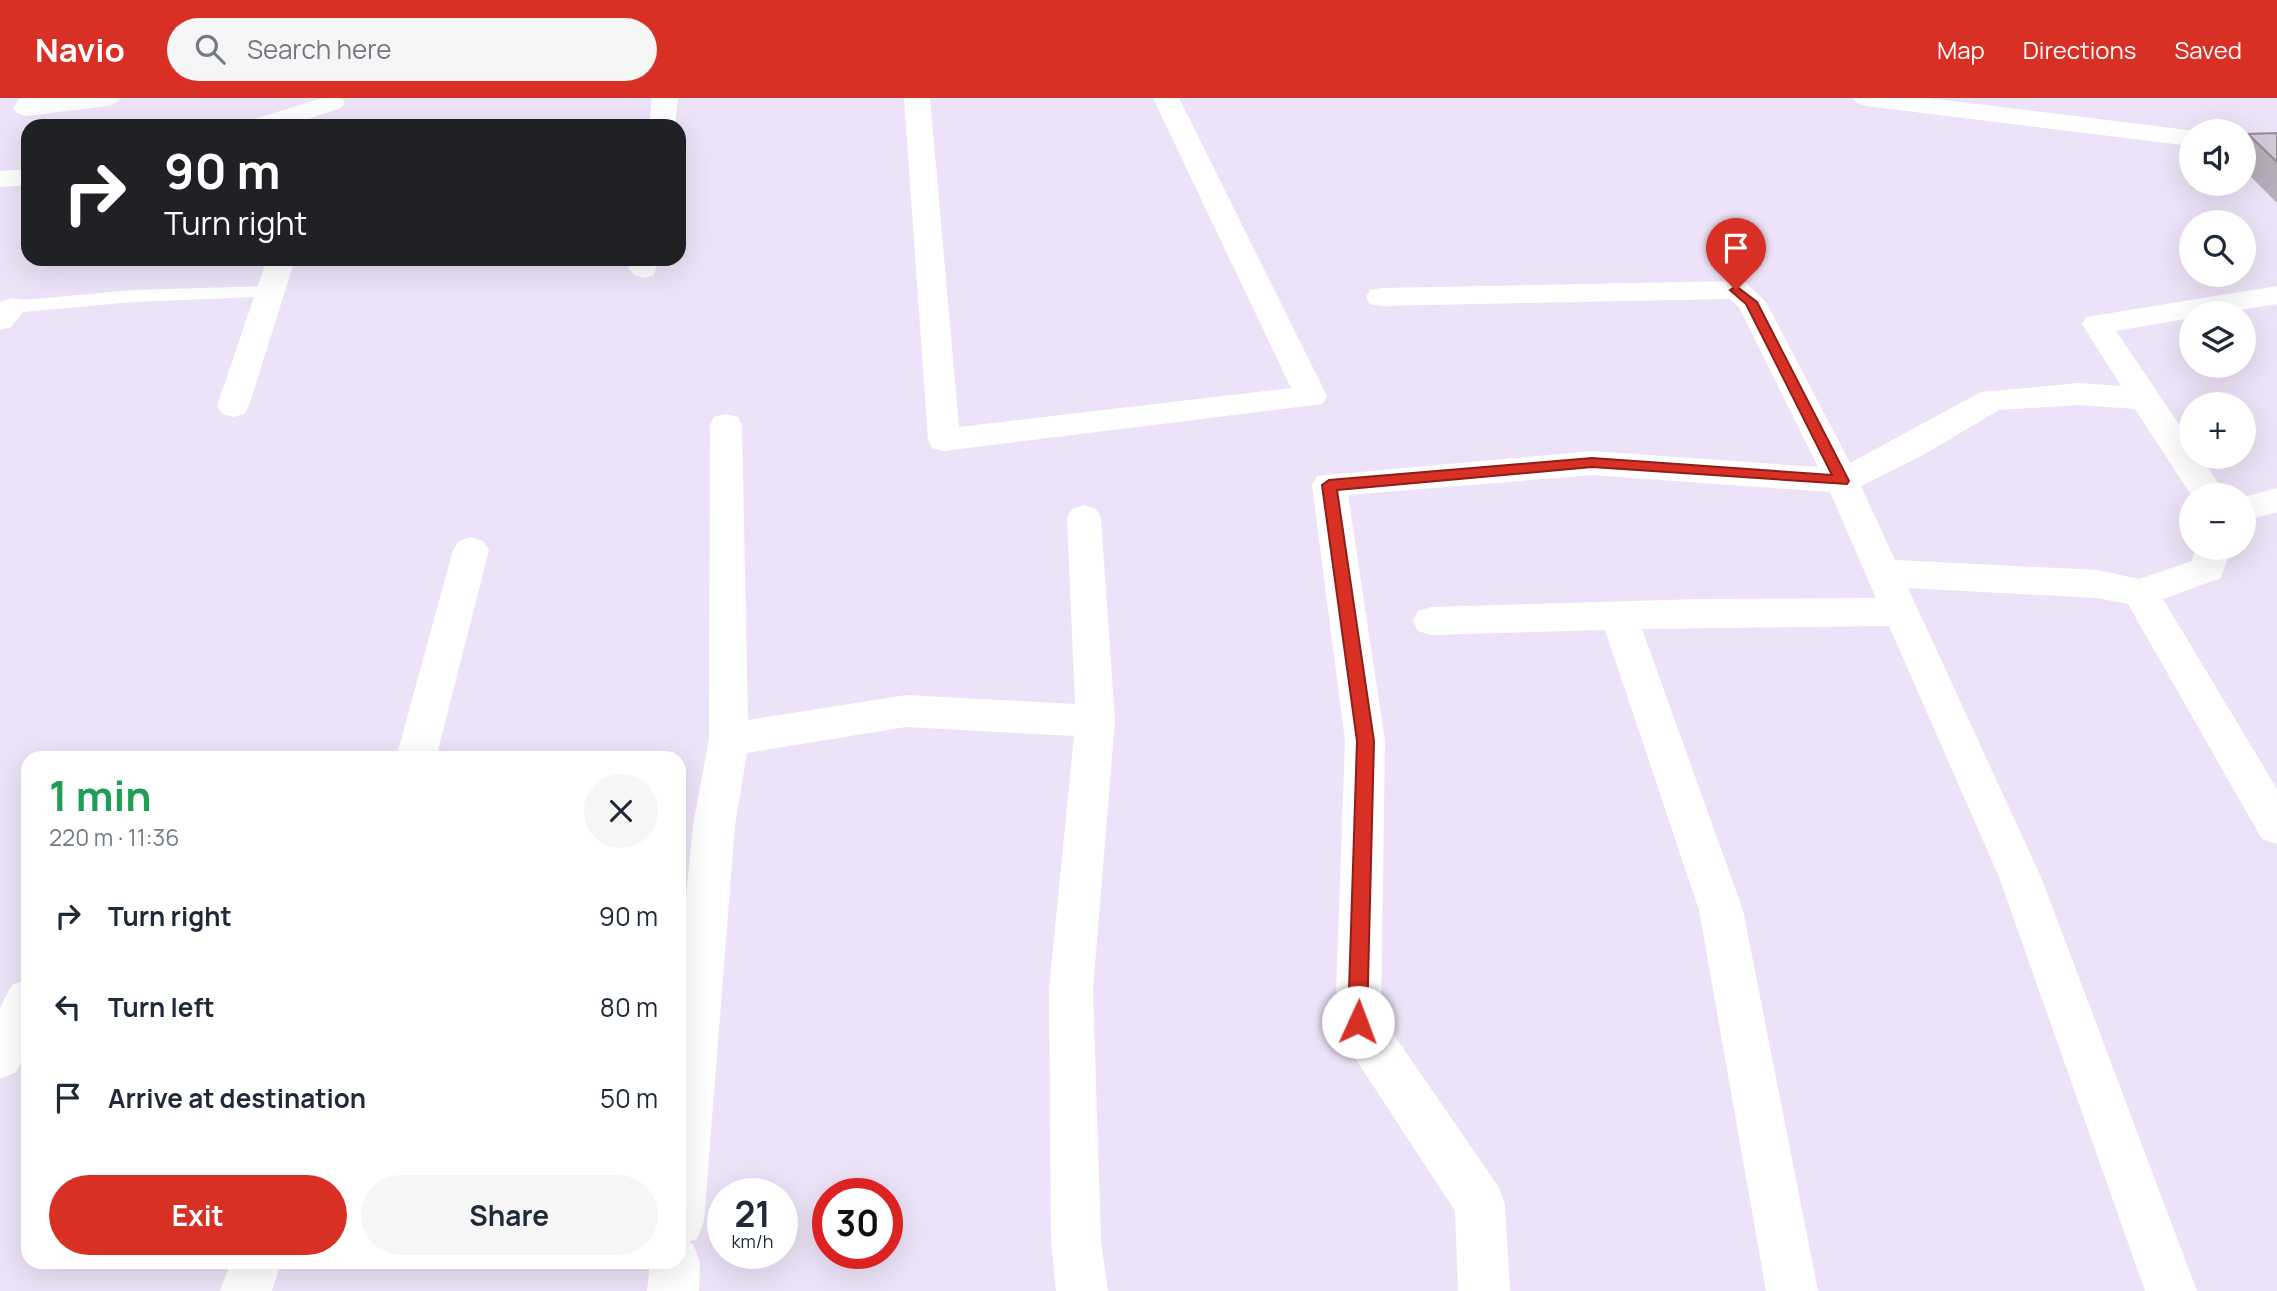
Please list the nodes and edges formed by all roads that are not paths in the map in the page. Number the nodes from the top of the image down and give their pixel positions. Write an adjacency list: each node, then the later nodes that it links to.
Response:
1 (33, 98): 2 (street)
2 (107, 98)
3 (665, 98): 9 (street)
4 (917, 98): 5 (street)
5 (1166, 98)
6 (1866, 98): 10 (street)
7 (329, 109): 8 (street)
8 (289, 119)
9 (663, 119)
10 (2179, 137)
11 (21, 178): 12 (street)
12 (0, 179)
13 (279, 266): 14 (street)
14 (271, 292): 17 (lane); 19 (street)
15 (2277, 295): 18 (street)
16 (1381, 297): 21 (street)
17 (6, 314)
18 (2145, 399): 21 (street); 22 (street)
19 (233, 406)
20 (726, 425): 34 (street)
21 (1842, 481): 28 (street); 45 (street)
22 (2201, 483)
23 (2277, 501): 24 (street)
24 (2256, 506)
25 (1084, 518): 33 (street)
26 (471, 550): 35 (street)
27 (2211, 560): 29 (street)
28 (1884, 573): 29 (street); 30 (street)
29 (2140, 593): 36 (street)
30 (1901, 612): 31 (street); 47 (street)
31 (1619, 616): 32 (street); 46 (street)
32 (1431, 621)
33 (1096, 720): 34 (street); 44 (street)
34 (729, 739): 39 (street)
35 (418, 751)
36 (2277, 826)
37 (21, 1014): 38 (street)
38 (0, 1056)
39 (686, 1142)
40 (254, 1269): 42 (street)
41 (675, 1269): 43 (street)
42 (246, 1291)
43 (673, 1291)
44 (1082, 1291)
45 (1484, 1291)
46 (1793, 1291)
47 (2171, 1291)

